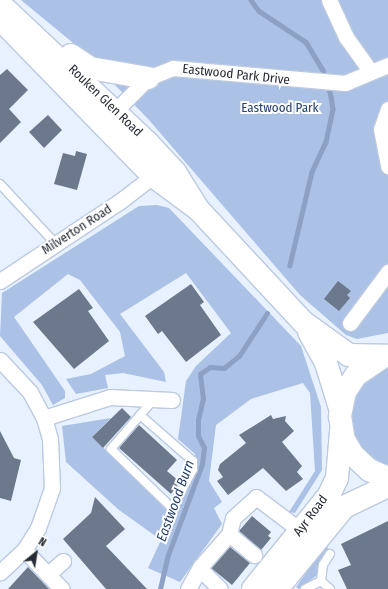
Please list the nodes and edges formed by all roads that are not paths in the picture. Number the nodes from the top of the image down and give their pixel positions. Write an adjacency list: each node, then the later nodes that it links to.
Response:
1 (329, 0): 4 (street)
2 (5, 13): 5 (main road); 7 (main road, Rouken Glen Road)
3 (388, 64): 4 (street, Eastwood Park Drive)
4 (371, 72): 5 (street, Eastwood Park Drive)
5 (148, 78): 7 (street, Eastwood Park Drive)
6 (388, 109): 8 (street)
7 (109, 118): 9 (main road, Rouken Glen Road); 11 (main road, Rouken Glen Road)
8 (388, 166)
9 (153, 176): 11 (main road, Rouken Glen Road); 12 (street, Milverton Road)
10 (0, 184): 12 (lane)
11 (198, 209): 15 (main road, Rouken Glen Road)
12 (56, 244): 14 (street, Milverton Road)
13 (388, 272): 16 (street)
14 (0, 281)
15 (303, 322): 17 (main road, Rouken Glen Road); 21 (main road, Rouken Glen Road)
16 (350, 323)
17 (388, 356): 21 (main road)
18 (0, 360): 23 (street)
19 (154, 399): 20 (street); 22 (lane); 23 (street)
20 (172, 400)
21 (340, 408): 24 (main road, Rouken Glen Road)
22 (140, 415): 22 (lane)
23 (44, 418): 29 (street)
24 (342, 431): 25 (main road); 27 (main road, Ayr Road)
25 (388, 478)
26 (388, 486): 41 (main road, Ayr Road)
27 (301, 531): 28 (street); 40 (main road, Ayr Road)
28 (229, 534): 31 (street); 33 (street)
29 (24, 550): 34 (street); 35 (street)
30 (330, 554): 36 (lane)
31 (254, 555)
32 (63, 561): 35 (street)
33 (200, 569): 38 (street); 39 (street)
34 (0, 572)
35 (48, 574): 37 (street)
36 (321, 581): 42 (lane); 43 (lane)
37 (62, 589)
38 (188, 589)
39 (220, 589)
40 (252, 589)
41 (277, 589)
42 (305, 589)
43 (330, 589)

